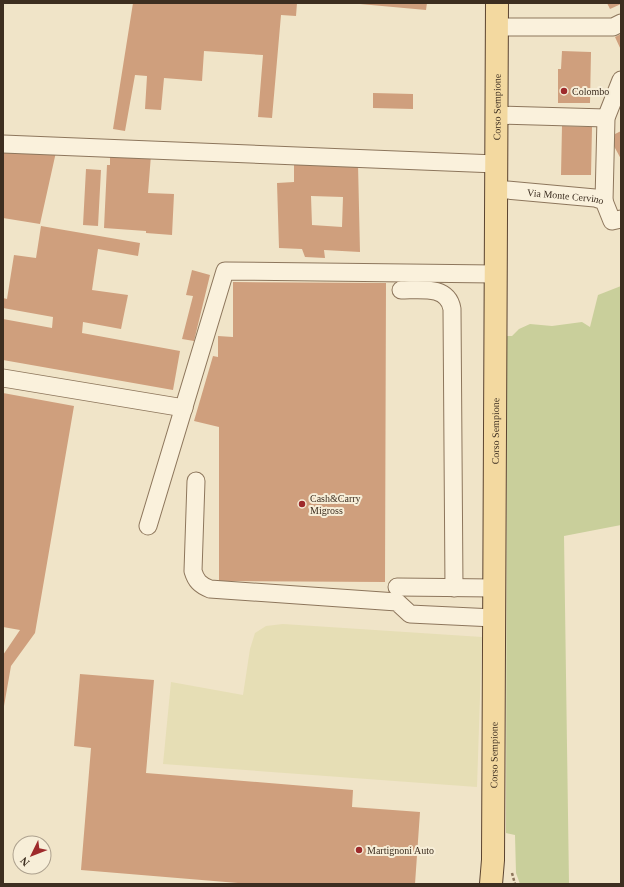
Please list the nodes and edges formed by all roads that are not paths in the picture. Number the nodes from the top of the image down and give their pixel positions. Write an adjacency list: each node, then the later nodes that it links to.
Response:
1 (497, 3): 3 (main road, Corso Sempione)
2 (621, 23): 3 (street)
3 (496, 27): 5 (main road, Corso Sempione)
4 (621, 80): 6 (street)
5 (496, 115): 6 (street); 8 (main road, Corso Sempione)
6 (606, 118): 10 (street)
7 (3, 144): 8 (street)
8 (496, 164): 9 (main road, Corso Sempione)
9 (496, 189): 10 (street, Via Monte Cervino); 12 (main road, Corso Sempione)
10 (604, 201): 11 (street, Via Monte Cervino)
11 (621, 219)
12 (495, 274): 15 (street); 20 (main road, Corso Sempione)
13 (401, 290): 19 (street)
14 (3, 378): 15 (street)
15 (184, 408): 17 (street)
16 (196, 481): 21 (street)
17 (148, 526)
18 (397, 586): 19 (street)
19 (454, 588): 20 (street)
20 (494, 588): 21 (main road, Corso Sempione)
21 (494, 618): 22 (main road, Corso Sempione)
22 (493, 860): 23 (main road, Corso Sempione); 24 (main road)
23 (491, 884)
24 (505, 884)

